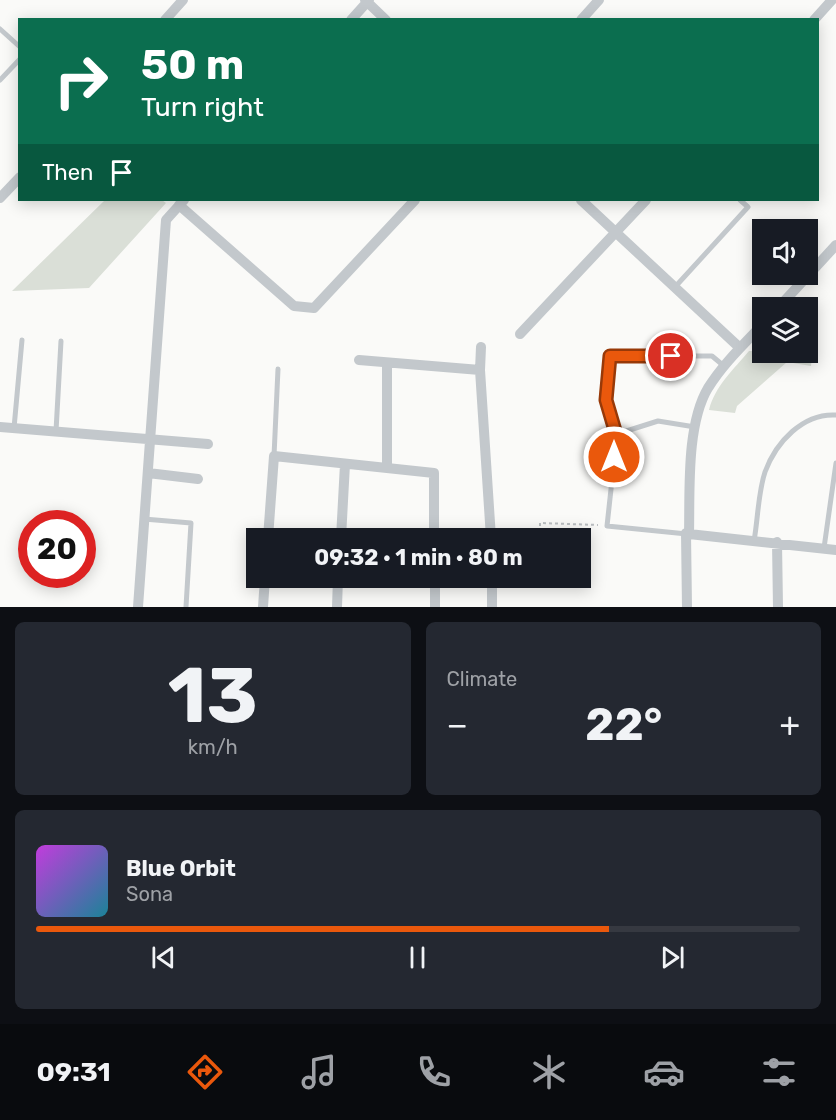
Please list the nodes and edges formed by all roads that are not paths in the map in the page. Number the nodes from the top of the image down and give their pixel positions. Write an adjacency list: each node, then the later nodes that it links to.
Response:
1 (183, 0): 5 (street)
2 (599, 0): 8 (street)
3 (832, 0): 9 (street)
4 (367, 1): 6 (street); 7 (street)
5 (167, 18)
6 (353, 18)
7 (384, 18)
8 (583, 18)
9 (816, 18)
10 (0, 29): 11 (lane)
11 (18, 45)
12 (18, 61): 13 (lane)
13 (0, 80)
14 (18, 179): 15 (street)
15 (0, 198)
16 (414, 201): 20 (street)
17 (581, 201): 21 (street)
18 (645, 201): 21 (street)
19 (741, 201): 23 (lane)
20 (181, 202): 42 (street)
21 (616, 232): 23 (street); 25 (street)
22 (836, 245): 24 (street)
23 (675, 287): 30 (street)
24 (788, 297)
25 (520, 334)
26 (752, 335): 30 (street)
27 (22, 340): 39 (lane)
28 (61, 341): 40 (lane)
29 (482, 346): 35 (street)
30 (740, 348): 33 (street)
31 (359, 360): 32 (street)
32 (387, 364): 35 (street); 47 (street)
33 (724, 366): 38 (street); 41 (lane)
34 (278, 369): 44 (lane)
35 (480, 370): 54 (street)
36 (836, 415): 56 (lane)
37 (0, 427): 39 (street)
38 (695, 427): 41 (lane); 55 (street)
39 (14, 428): 40 (street)
40 (56, 431): 42 (street)
41 (616, 434): 55 (lane)
42 (150, 439): 43 (street); 48 (street)
43 (208, 444)
44 (274, 456): 46 (street); 51 (street)
45 (836, 463): 58 (lane)
46 (345, 464): 47 (street); 52 (street)
47 (387, 467): 53 (street)
48 (148, 473): 49 (street); 50 (street)
49 (198, 479)
50 (144, 519): 64 (street); 65 (lane)
51 (269, 528)
52 (342, 528)
53 (434, 528)
54 (490, 528)
55 (688, 534): 56 (street); 70 (street)
56 (754, 541): 57 (street)
57 (777, 542): 58 (street); 71 (street)
58 (824, 548): 59 (street)
59 (836, 550)
60 (264, 588): 66 (street)
61 (338, 588): 67 (street)
62 (435, 588): 68 (street)
63 (492, 588): 69 (street)
64 (138, 607)
65 (186, 607)
66 (263, 607)
67 (337, 607)
68 (435, 607)
69 (492, 607)
70 (687, 607)
71 (778, 607)

